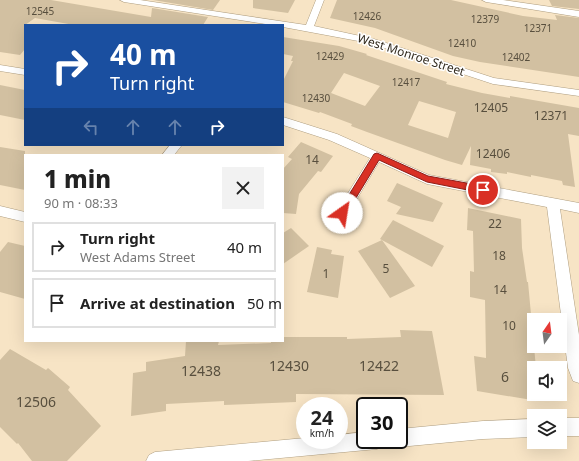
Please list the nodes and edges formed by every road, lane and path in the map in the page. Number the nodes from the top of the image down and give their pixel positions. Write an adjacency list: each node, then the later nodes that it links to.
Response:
1 (124, 0): 6 (street, West Monroe Street)
2 (320, 0): 8 (street)
3 (486, 0): 4 (street)
4 (520, 3): 5 (street)
5 (579, 14)
6 (283, 24)
7 (284, 24): 8 (street, West Monroe Street)
8 (309, 28): 11 (street, West Monroe Street)
9 (0, 68): 10 (street)
10 (24, 72)
11 (579, 93)
12 (284, 121): 15 (street)
13 (175, 146): 14 (street)
14 (169, 154)
15 (377, 156): 16 (street); 19 (street)
16 (553, 203): 17 (street); 21 (street)
17 (579, 208)
18 (0, 212): 20 (street)
19 (342, 213)
20 (24, 217)
21 (579, 375)
22 (567, 427): 23 (street)
23 (579, 427)
24 (527, 428): 25 (street)
25 (408, 437)
26 (356, 442): 27 (street)
27 (155, 461)

